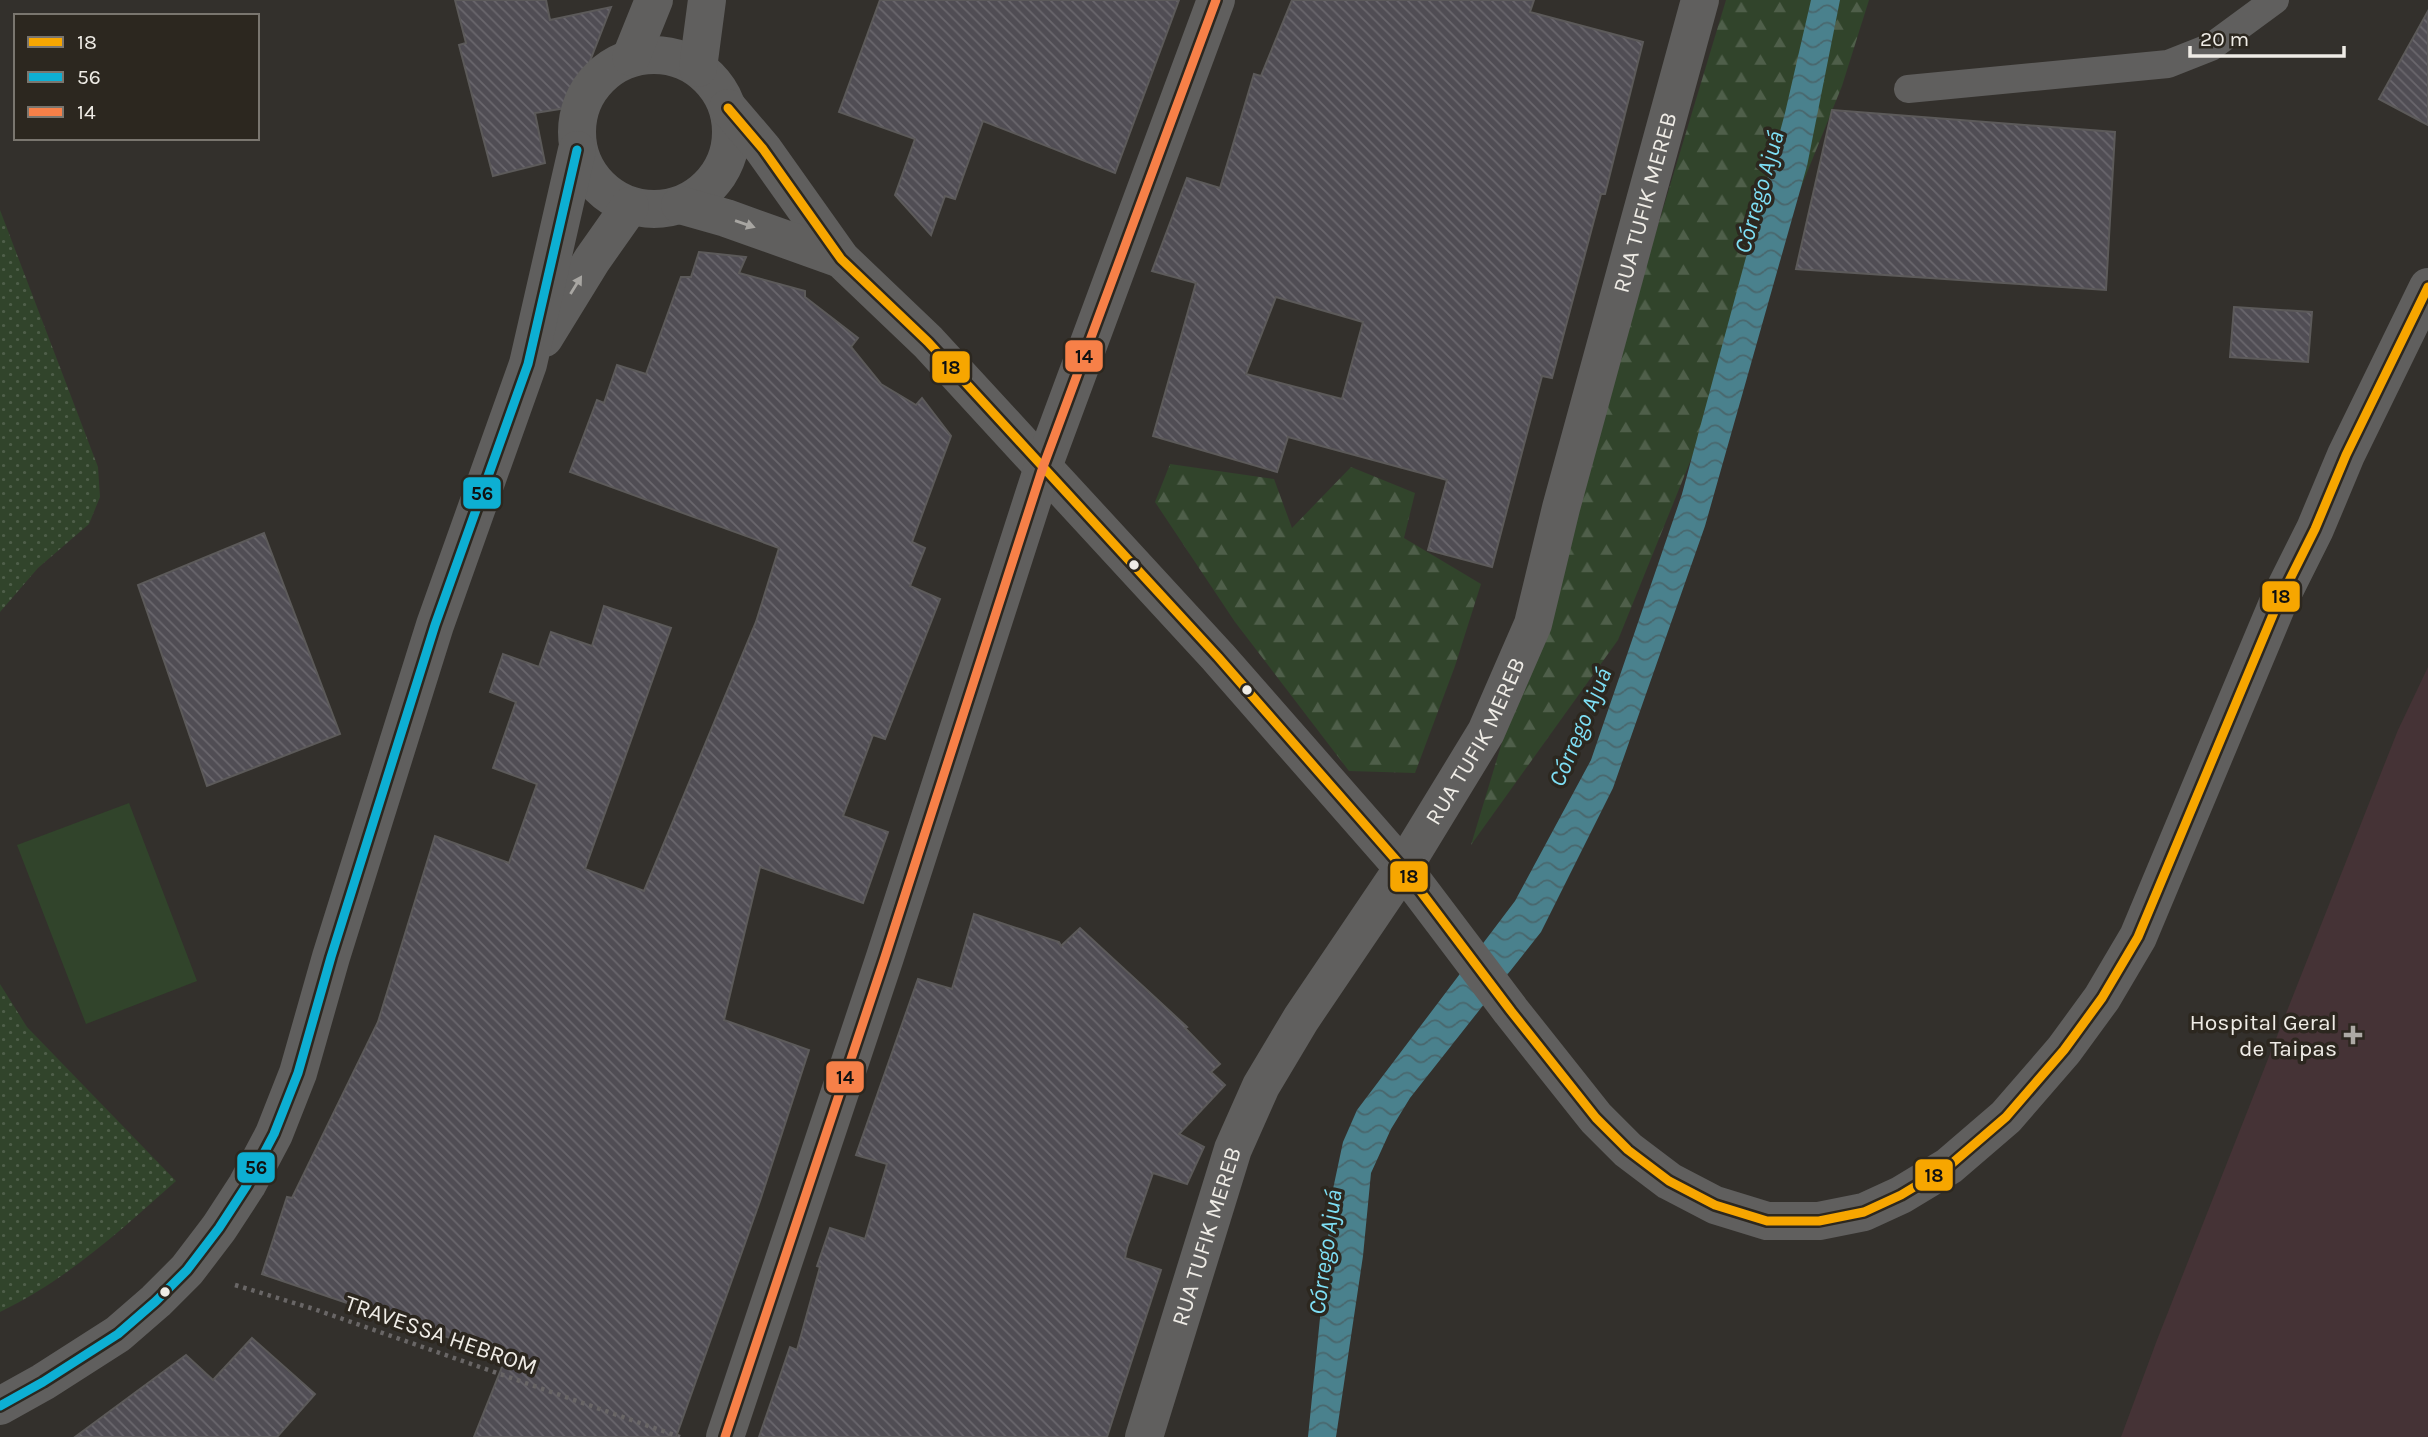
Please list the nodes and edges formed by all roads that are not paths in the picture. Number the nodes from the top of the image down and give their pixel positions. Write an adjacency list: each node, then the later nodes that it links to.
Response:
1 (653, 0): 6 (street)
2 (707, 0): 7 (street)
3 (1216, 0): 16 (street)
4 (1700, 0): 17 (street, RUA TUFIK MEREB)
5 (2276, 0): 8 (lane)
6 (631, 57): 7 (street); 10 (street)
7 (698, 68): 9 (street)
8 (1908, 89)
9 (728, 108): 11 (street); 13 (street)
10 (578, 150): 12 (street); 15 (street)
11 (680, 205): 12 (street); 13 (street, one-way to 13)
12 (630, 206): 15 (street, one-way to 12)
13 (841, 259): 16 (street)
14 (2428, 288): 17 (street)
15 (528, 364): 18 (street)
16 (1043, 467): 17 (street); 19 (street)
17 (1403, 869): 20 (street, RUA TUFIK MEREB)
18 (0, 1406)
19 (725, 1437)
20 (1144, 1437)

